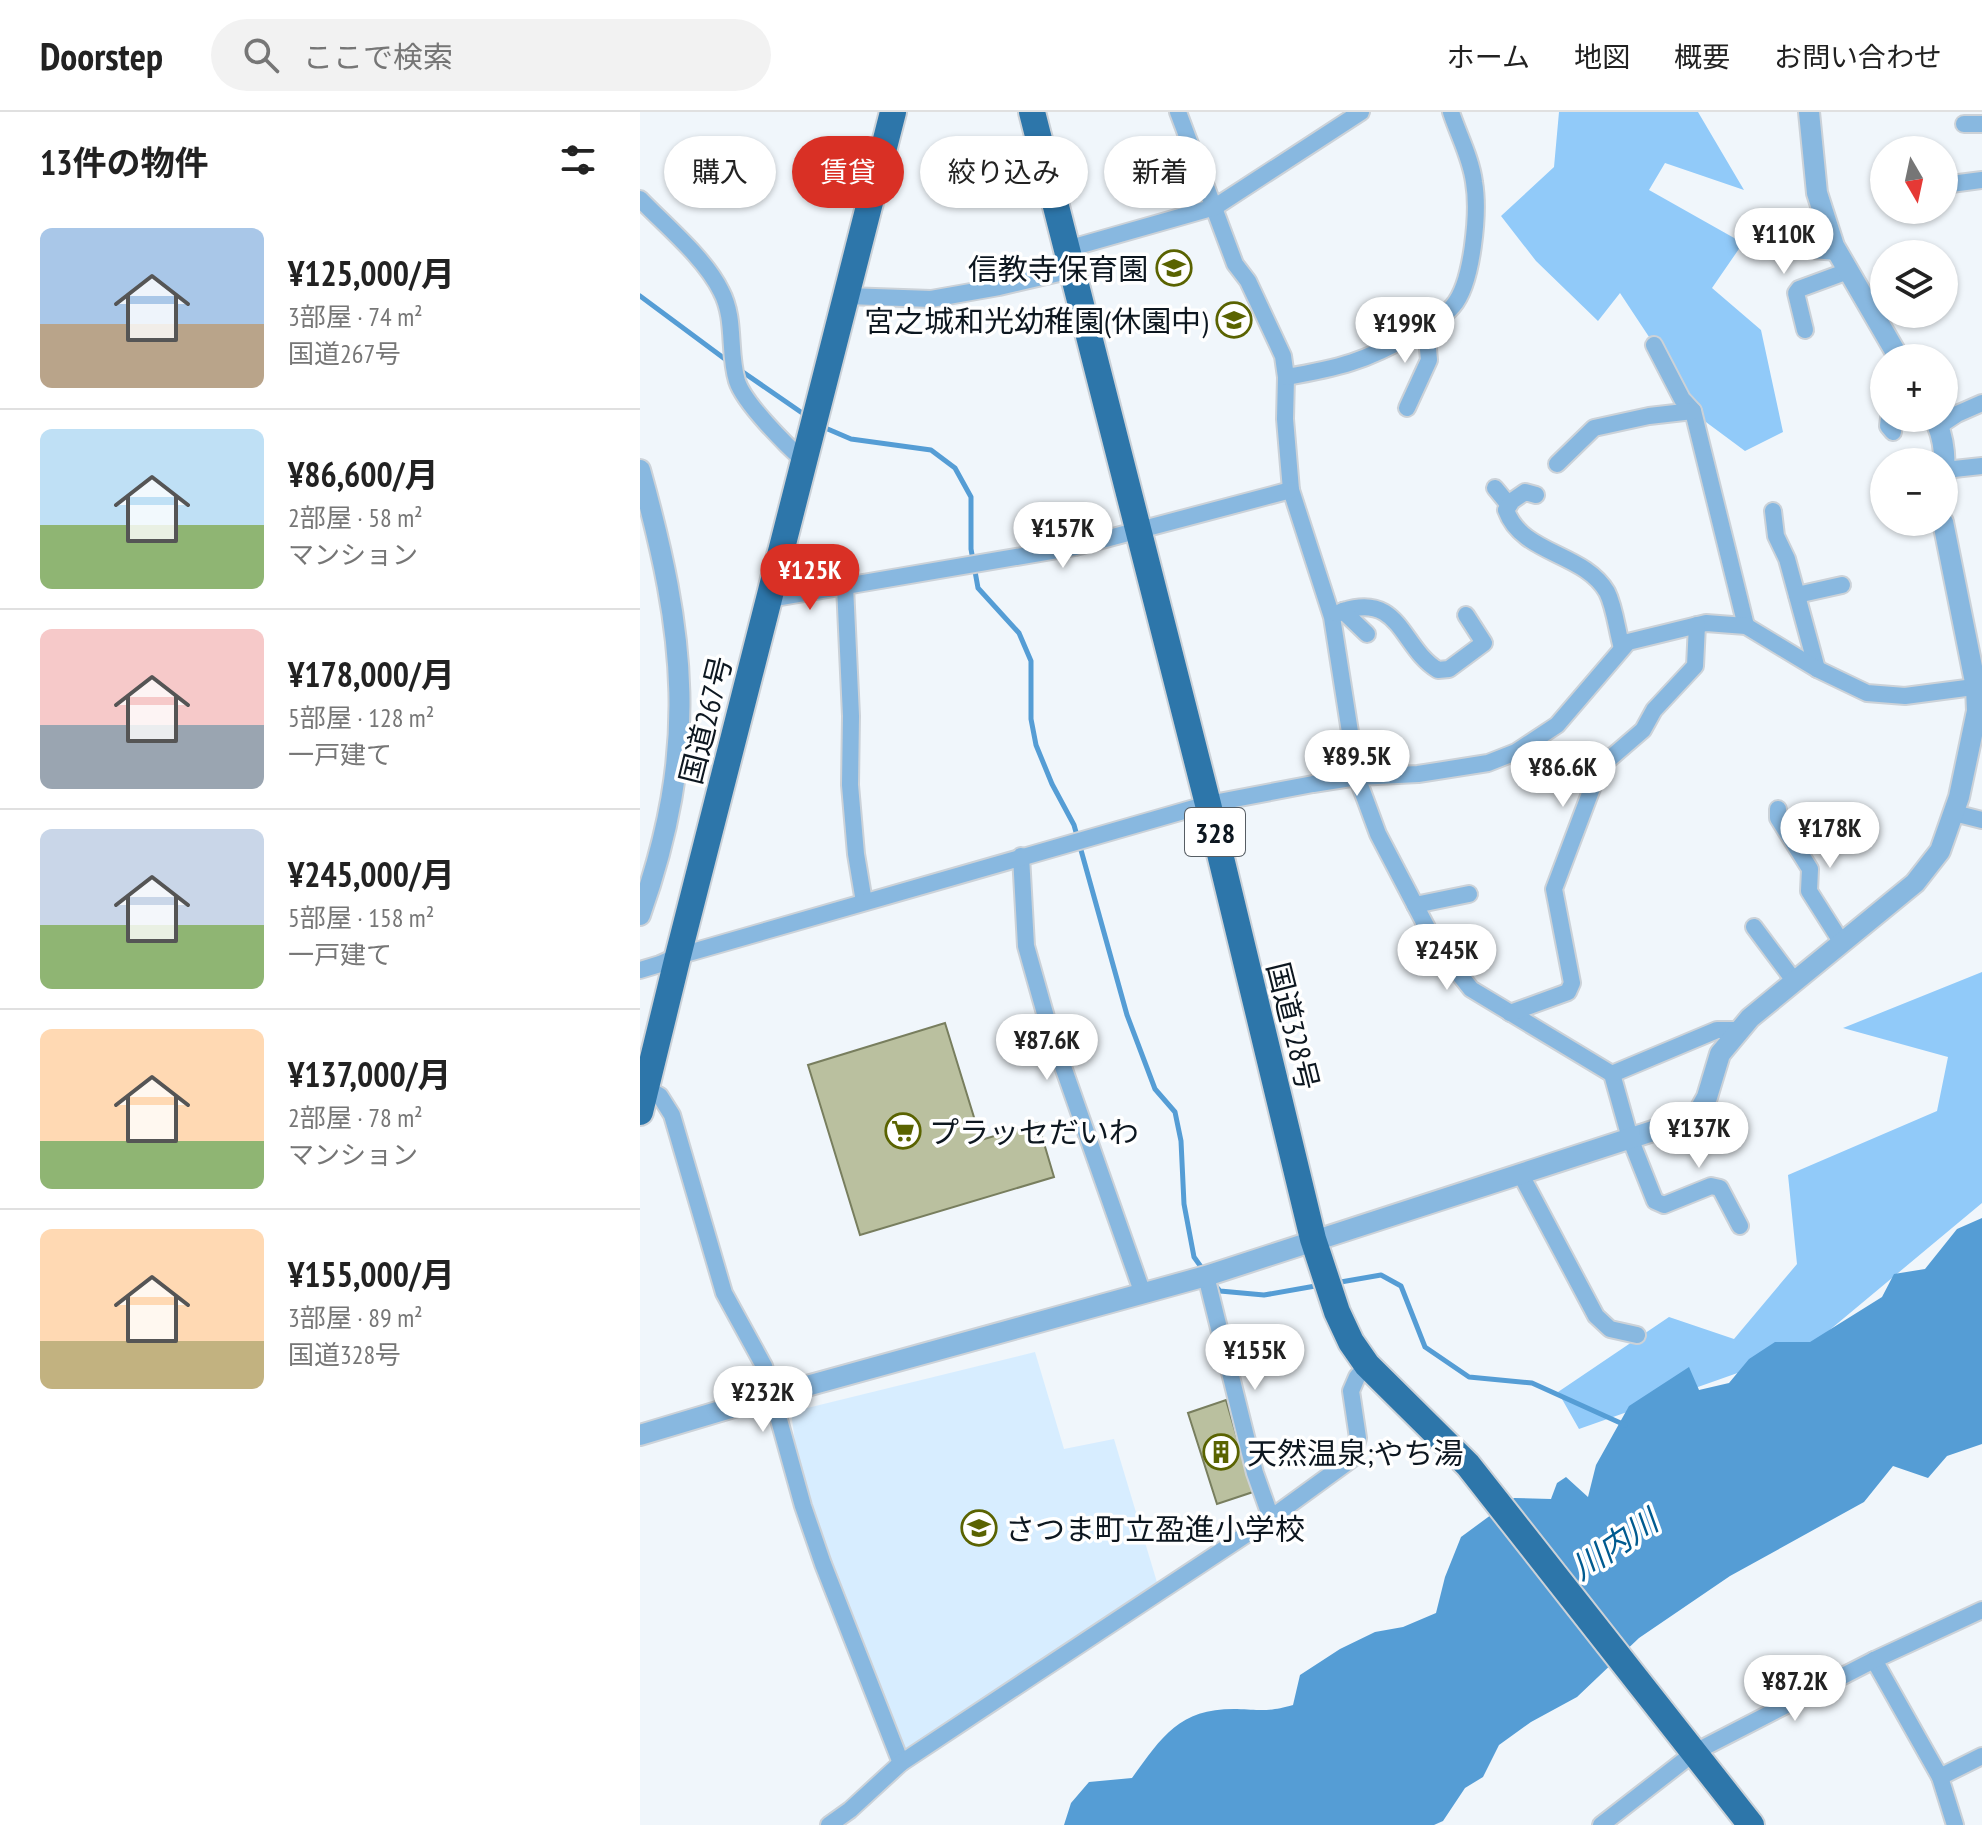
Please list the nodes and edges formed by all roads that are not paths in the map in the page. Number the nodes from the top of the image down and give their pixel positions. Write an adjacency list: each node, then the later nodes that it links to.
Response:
1 (893, 112): 20 (highway, 国道267号)
2 (1032, 112): 18 (highway, 国道328号 / 328)
3 (1178, 112): 9 (street)
4 (1361, 112): 13 (street)
5 (1451, 112): 21 (street)
6 (1809, 113): 17 (street)
7 (1964, 124): 8 (street)
8 (1982, 124)
9 (1187, 136)
10 (1982, 180): 11 (street)
11 (1958, 183)
12 (640, 199): 30 (street)
13 (1216, 206)
14 (1212, 208): 18 (street)
15 (1215, 208): 25 (street)
16 (1784, 248): 17 (street)
17 (1838, 252): 19 (street)
18 (1070, 260): 20 (street); 40 (highway, 国道328号 / 328)
19 (1848, 271): 22 (street); 23 (street)
20 (847, 296): 30 (highway, 国道267号)
21 (1426, 327): 25 (street); 27 (street)
22 (1805, 330)
23 (1891, 344)
24 (1654, 345): 28 (street)
25 (1286, 377): 36 (street)
26 (1982, 403): 29 (street)
27 (1407, 408)
28 (1693, 411): 31 (street); 49 (street)
29 (1958, 414)
30 (804, 461): 45 (highway, 国道267号)
31 (1557, 464)
32 (1982, 466): 33 (street)
33 (1958, 469)
34 (640, 470): 63 (street)
35 (1495, 488): 38 (street)
36 (1291, 490): 40 (street); 46 (street)
37 (1536, 495): 38 (street)
38 (1509, 505): 51 (street)
39 (1773, 511): 44 (street)
40 (1140, 532): 43 (street); 55 (highway, 国道328号 / 328)
41 (1946, 536): 53 (street)
42 (1842, 585): 44 (street)
43 (845, 586): 45 (street); 61 (street)
44 (1797, 595): 52 (street)
45 (769, 599): 66 (highway, 国道267号)
46 (1338, 614): 47 (street); 50 (street); 54 (street)
47 (1466, 615)
48 (1697, 625): 49 (street); 51 (street); 69 (street)
49 (1746, 626): 52 (street)
50 (1367, 634)
51 (1622, 648): 54 (street)
52 (1817, 669): 53 (street)
53 (1979, 687): 57 (street)
54 (1357, 777): 55 (street); 62 (street)
55 (1208, 804): 59 (street); 76 (highway, 国道328号 / 328)
56 (1778, 809): 65 (street)
57 (1954, 813): 58 (street); 65 (street)
58 (1982, 820)
59 (1021, 856): 61 (street); 78 (street)
60 (1469, 894): 62 (street)
61 (864, 902): 66 (street)
62 (1415, 905): 69 (street)
63 (640, 915)
64 (1754, 927): 68 (street)
65 (1842, 943): 68 (street)
66 (678, 956): 67 (street); 72 (highway, 国道267号)
67 (640, 970)
68 (1795, 982): 70 (street)
69 (1510, 1013): 71 (street)
70 (1740, 1030): 71 (street); 73 (street)
71 (1612, 1074): 73 (street)
72 (643, 1100): 81 (street)
73 (1630, 1138): 74 (street); 75 (street)
74 (1520, 1173): 76 (street); 79 (street)
75 (1740, 1226)
76 (1313, 1239): 77 (street); 80 (highway, 国道328号 / 328)
77 (1206, 1276): 78 (street); 83 (street)
78 (1143, 1294): 81 (street)
79 (1637, 1335)
80 (1367, 1365): 83 (street); 86 (highway, 国道328号 / 328)
81 (774, 1395): 82 (street); 88 (street)
82 (640, 1435)
83 (1271, 1518): 88 (street)
84 (1982, 1610): 85 (street)
85 (1874, 1660): 86 (street); 89 (street)
86 (1690, 1747): 91 (street); 92 (highway, 国道328号 / 328)
87 (1982, 1756): 89 (street)
88 (901, 1763): 90 (street)
89 (1940, 1777): 93 (street)
90 (829, 1825)
91 (1601, 1825)
92 (1751, 1825)
93 (1955, 1825)

